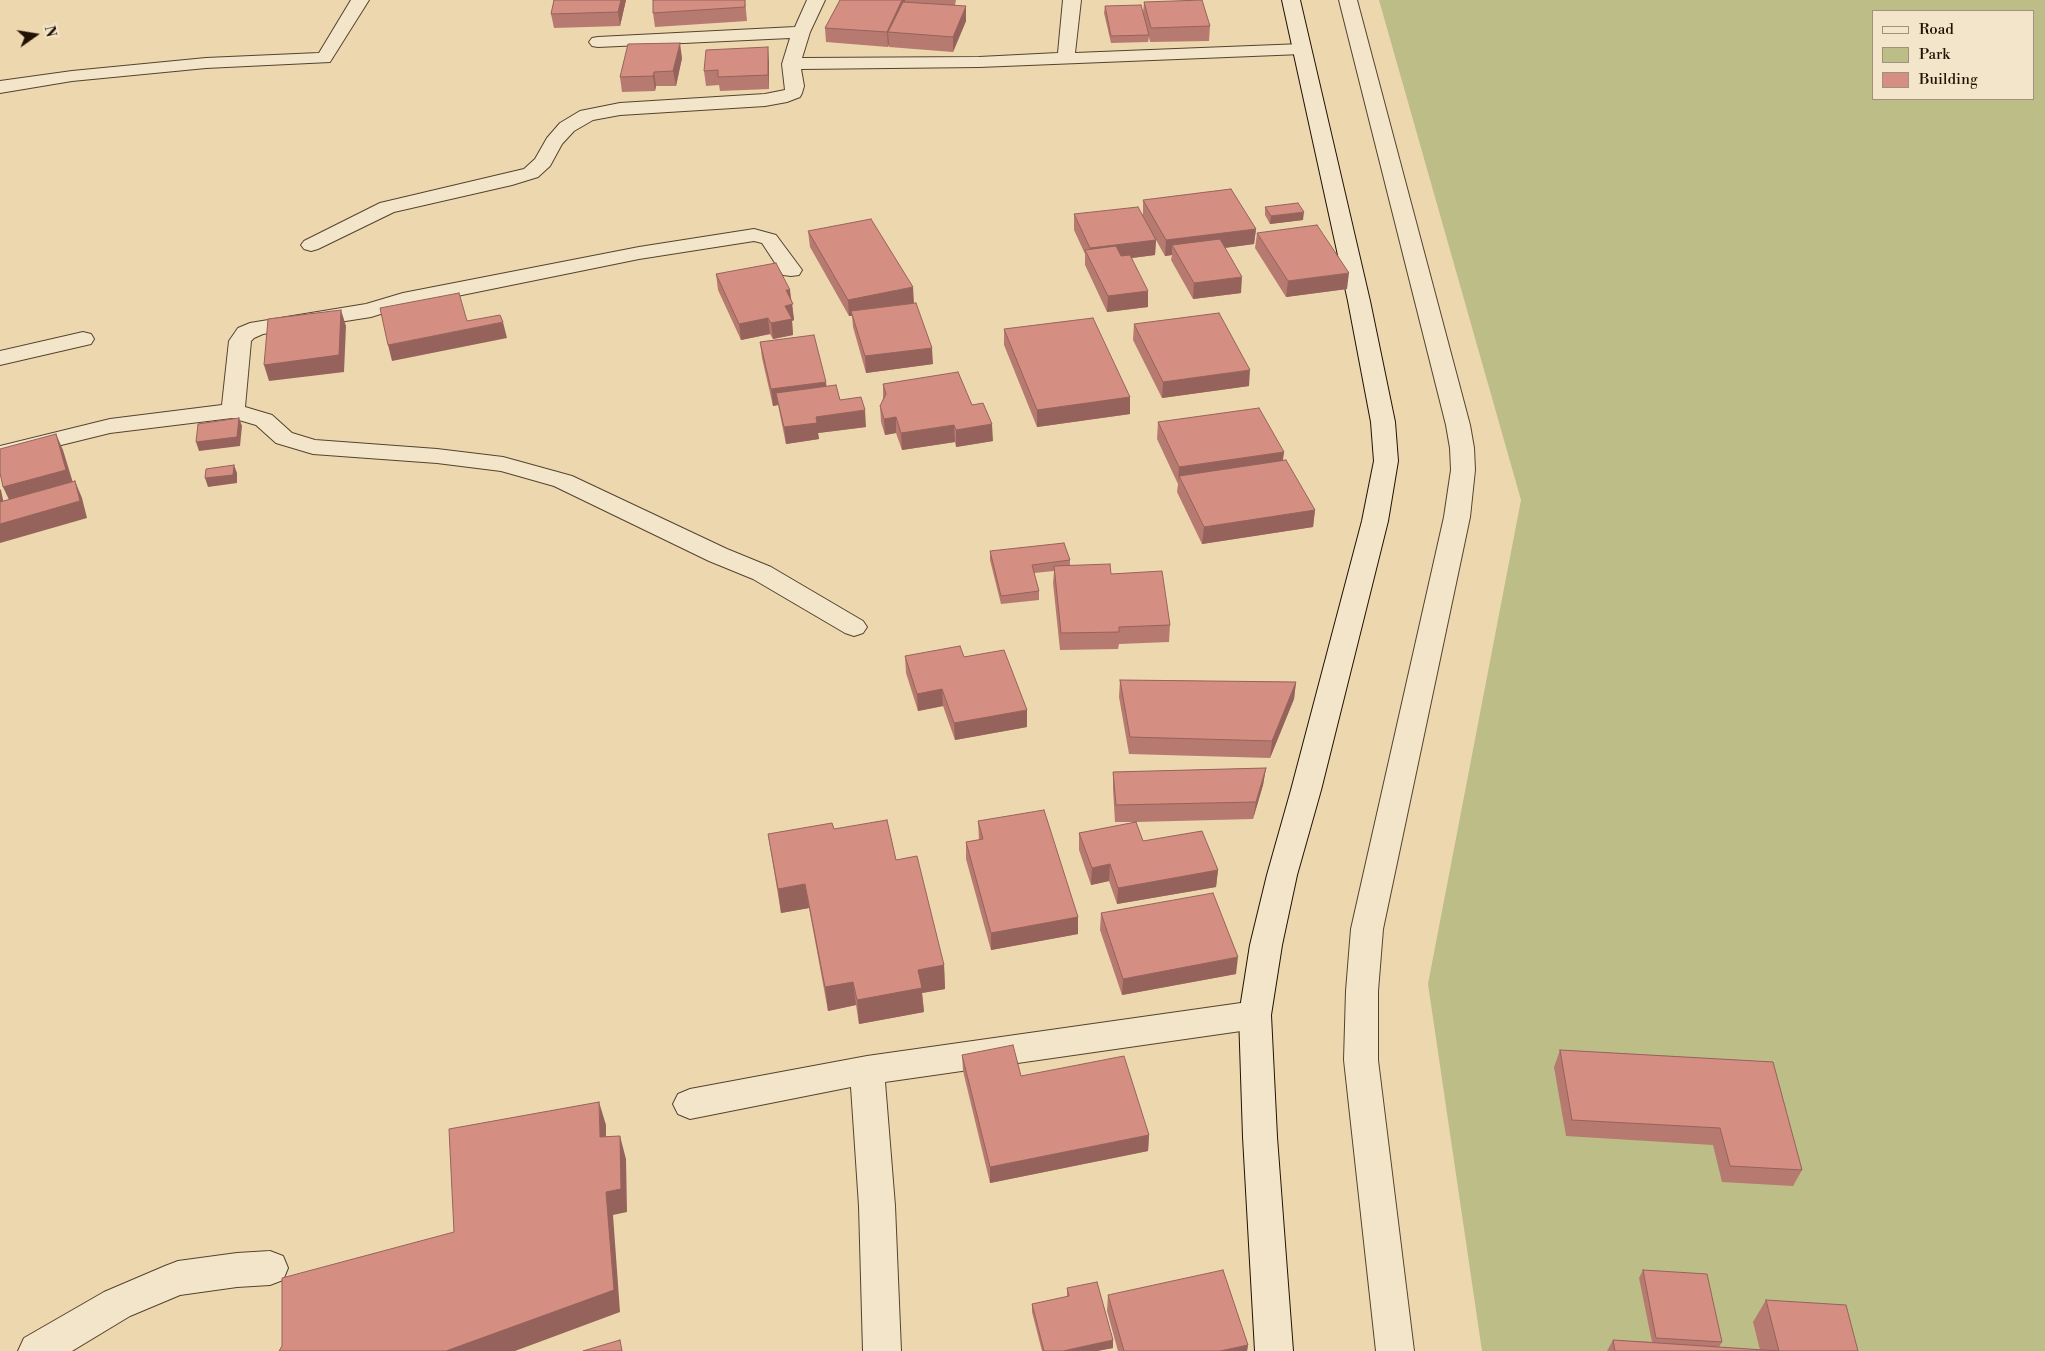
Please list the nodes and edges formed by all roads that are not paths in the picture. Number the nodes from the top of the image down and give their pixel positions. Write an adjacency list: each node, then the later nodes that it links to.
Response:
1 (360, 0): 11 (street)
2 (816, 0): 6 (street)
3 (1072, 0): 9 (street)
4 (1291, 0): 8 (street)
5 (1348, 0): 26 (street)
6 (801, 32): 7 (street); 10 (street)
7 (598, 42)
8 (1302, 49): 9 (street); 19 (street)
9 (1066, 58): 10 (street)
10 (791, 64): 12 (street)
11 (0, 87)
12 (311, 245)
13 (791, 270): 16 (street)
14 (83, 339): 15 (street)
15 (0, 358)
16 (233, 411): 17 (street); 18 (street)
17 (0, 453)
18 (854, 627)
19 (1255, 1015): 20 (street); 25 (street)
20 (868, 1070): 21 (street); 24 (street)
21 (690, 1104)
22 (270, 1268): 23 (street)
23 (37, 1351)
24 (882, 1351)
25 (1274, 1351)
26 (1395, 1351)

